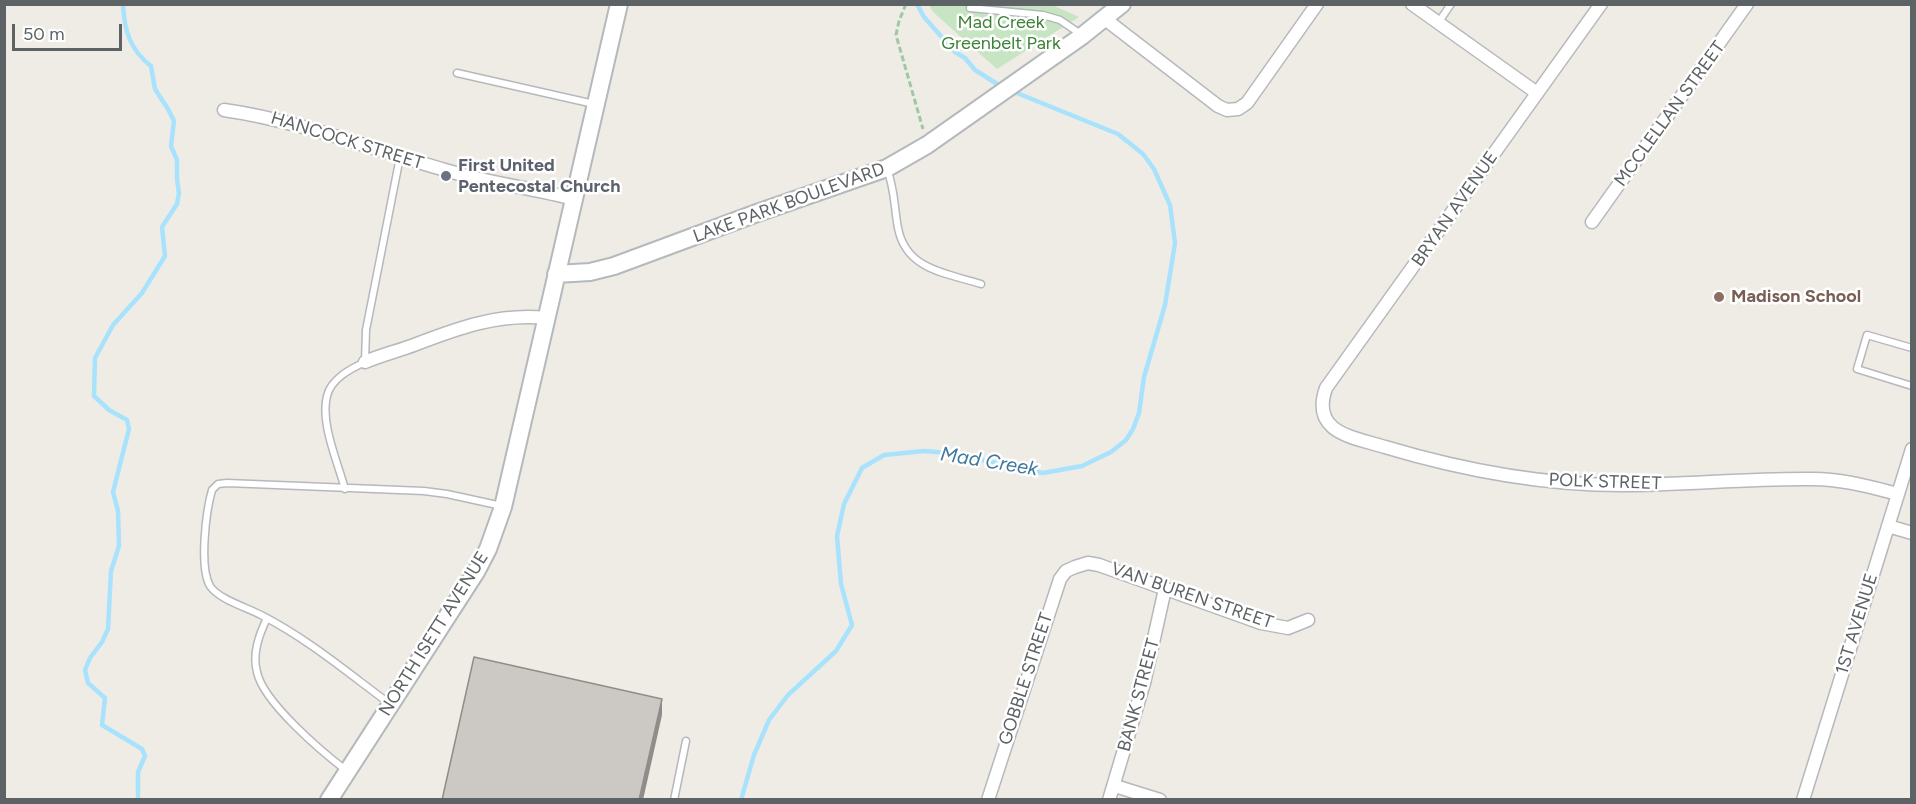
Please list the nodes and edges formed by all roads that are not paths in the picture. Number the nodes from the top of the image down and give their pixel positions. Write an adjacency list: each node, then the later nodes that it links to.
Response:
1 (619, 4): 14 (street, NORTH ISETT AVENUE)
2 (1122, 4): 9 (street, LAKE PARK BOULEVARD)
3 (1317, 4): 9 (street)
4 (1412, 4): 10 (street)
5 (1451, 4): 10 (lane)
6 (1601, 4): 13 (street, BRYAN AVENUE)
7 (1747, 4): 19 (street, MCCLELLAN STREET)
8 (970, 8): 11 (lane)
9 (1105, 19): 11 (street, LAKE PARK BOULEVARD)
10 (1438, 23): 13 (street)
11 (1082, 36): 17 (street, LAKE PARK BOULEVARD)
12 (457, 73): 14 (lane)
13 (1537, 93): 26 (street, BRYAN AVENUE)
14 (596, 105): 18 (street, NORTH ISETT AVENUE)
15 (224, 110): 16 (street, HANCOCK STREET)
16 (400, 157): 18 (street, HANCOCK STREET); 24 (lane)
17 (887, 168): 20 (street, LAKE PARK BOULEVARD); 21 (lane)
18 (574, 199): 20 (street, NORTH ISETT AVENUE)
19 (1592, 222)
20 (556, 274): 22 (street, NORTH ISETT AVENUE)
21 (981, 284)
22 (546, 318): 24 (street); 30 (street, NORTH ISETT AVENUE)
23 (1911, 348): 25 (lane)
24 (365, 362): 28 (lane)
25 (1911, 386)
26 (1324, 417): 29 (street, POLK STREET)
27 (1911, 449): 29 (street, 1ST AVENUE)
28 (345, 489): 30 (lane); 35 (lane)
29 (1898, 494): 31 (street, 1ST AVENUE)
30 (503, 507): 37 (street, NORTH ISETT AVENUE)
31 (1888, 526): 32 (street); 46 (street, 1ST AVENUE)
32 (1911, 533)
33 (1075, 567): 34 (street, VAN BUREN STREET); 43 (street, GOBBLE STREET)
34 (1165, 589): 36 (street, VAN BUREN STREET); 40 (street, BANK STREET)
35 (267, 618): 37 (lane); 39 (lane)
36 (1308, 620)
37 (390, 704): 39 (street, NORTH ISETT AVENUE)
38 (686, 741): 42 (lane)
39 (347, 772): 41 (street, NORTH ISETT AVENUE)
40 (1115, 786): 44 (street, BANK STREET); 45 (street)
41 (329, 800)
42 (674, 800)
43 (988, 800)
44 (1109, 800)
45 (1160, 800)
46 (1803, 800)

